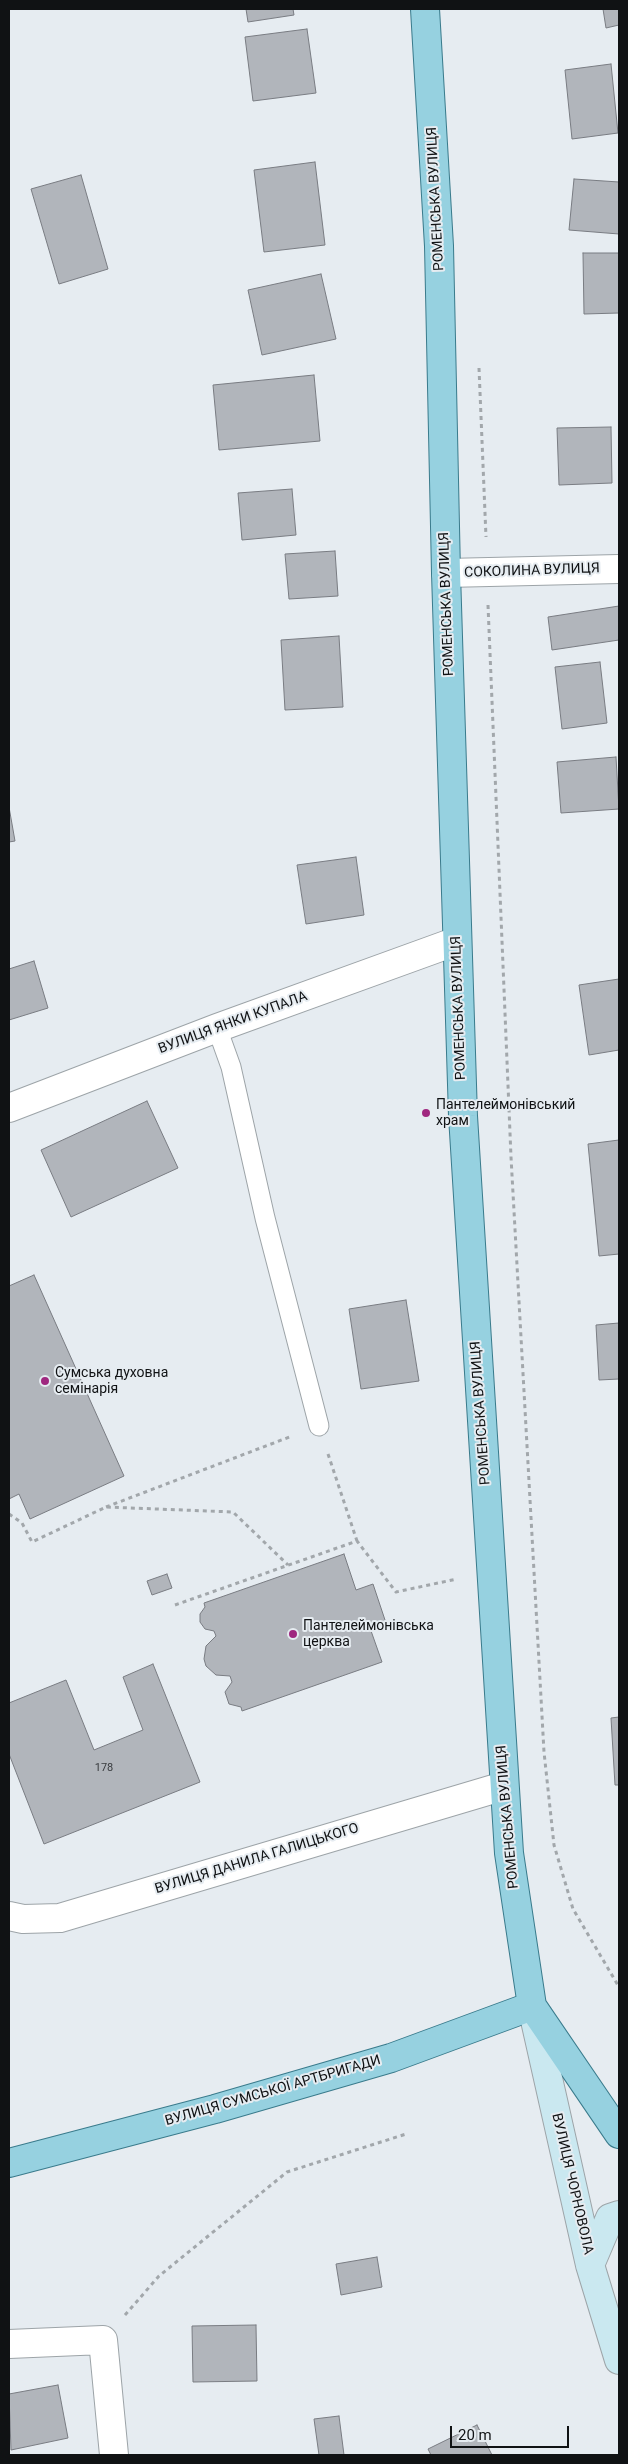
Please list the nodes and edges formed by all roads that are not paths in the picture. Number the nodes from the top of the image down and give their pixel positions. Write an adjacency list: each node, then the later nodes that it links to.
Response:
1 (425, 9): 3 (main road, РОМЕНСЬКА ВУЛИЦЯ)
2 (619, 569): 3 (street, СОКОЛИНА ВУЛИЦЯ)
3 (446, 574): 4 (main road, РОМЕНСЬКА ВУЛИЦЯ)
4 (457, 941): 5 (street, ВУЛИЦЯ ЯНКИ КУПАЛА); 8 (main road, РОМЕНСЬКА ВУЛИЦЯ)
5 (217, 1028): 6 (street, ВУЛИЦЯ ЯНКИ КУПАЛА); 7 (lane)
6 (9, 1108)
7 (319, 1426)
8 (504, 1786): 9 (street, ВУЛИЦЯ ДАНИЛА ГАЛИЦЬКОГО); 10 (main road, РОМЕНСЬКА ВУЛИЦЯ)
9 (9, 1916)
10 (532, 2006): 11 (main road); 12 (main road, ВУЛИЦЯ СУМСЬКОЇ АРТБРИГАДИ); 14 (main road, ВУЛИЦЯ ЧОРНОВОЛА)
11 (619, 2134)
12 (9, 2163)
13 (619, 2215): 14 (main road)
14 (590, 2265): 16 (main road, ВУЛИЦЯ ЧОРНОВОЛА)
15 (9, 2344): 17 (street)
16 (619, 2360)
17 (114, 2455)

